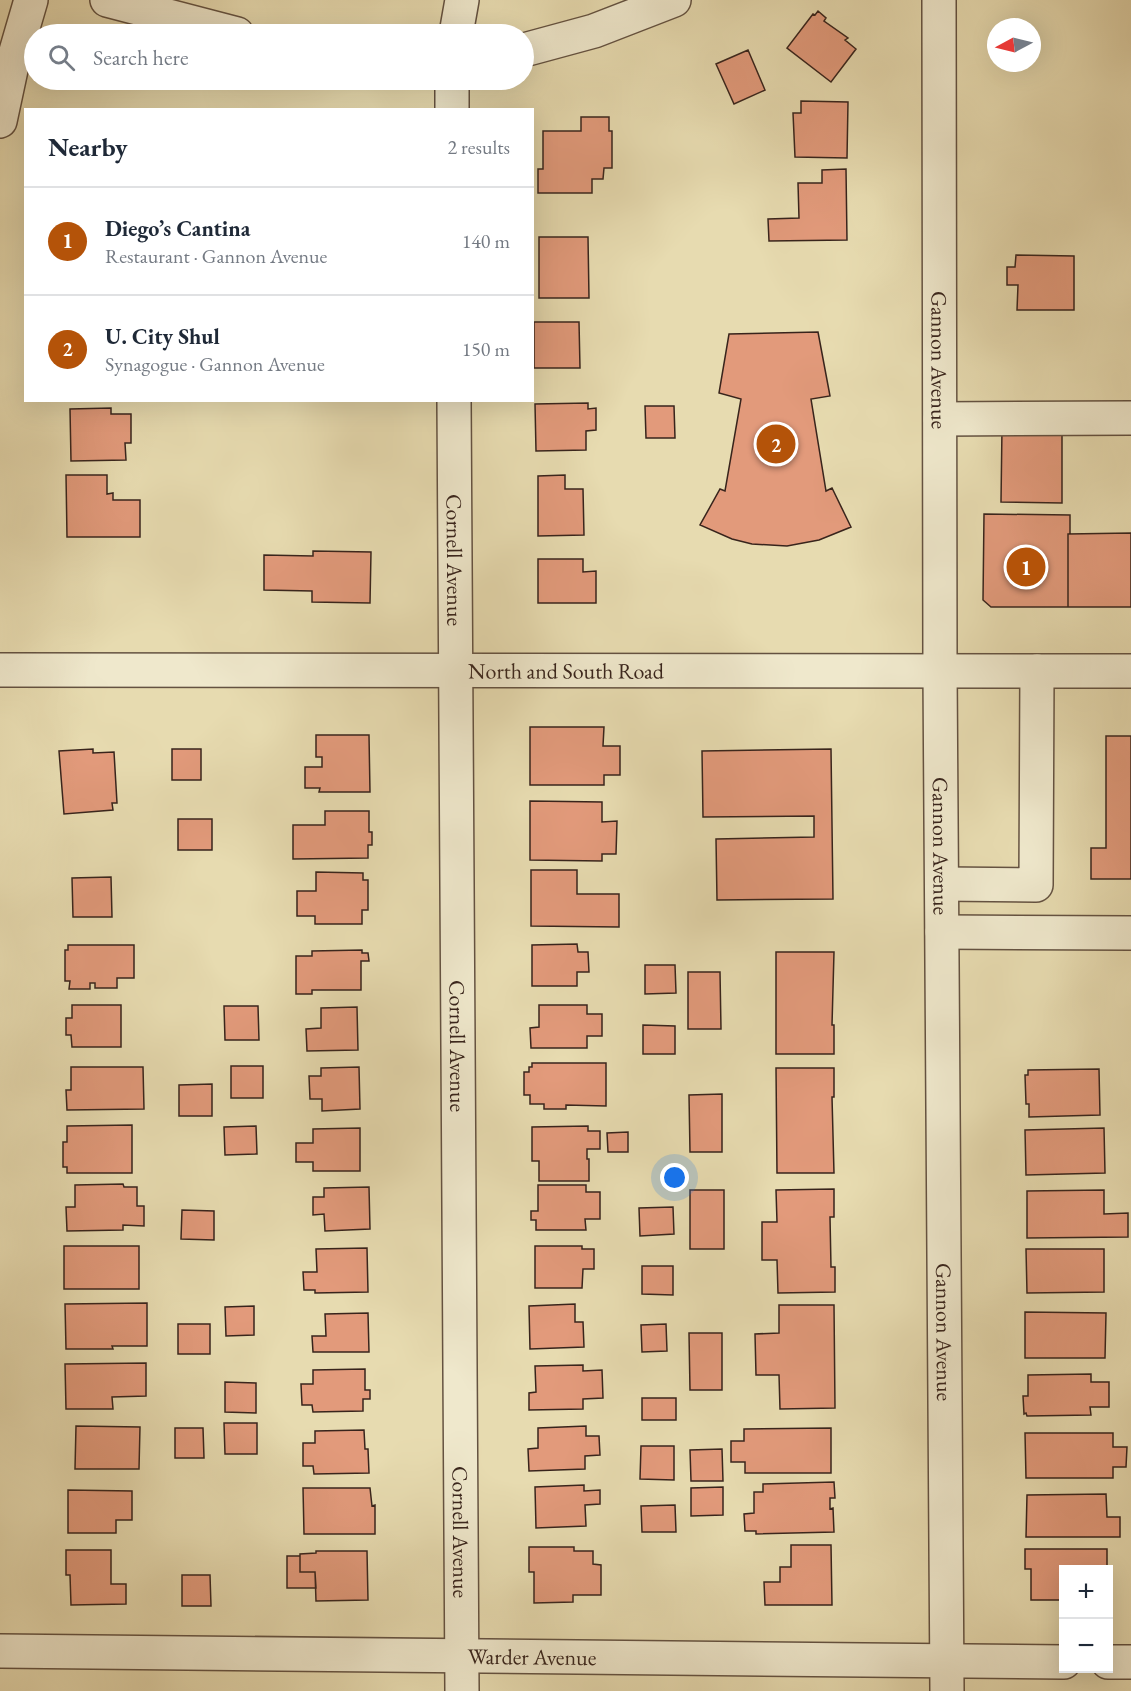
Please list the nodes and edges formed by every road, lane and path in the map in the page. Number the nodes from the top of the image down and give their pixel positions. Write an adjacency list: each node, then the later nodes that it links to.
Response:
1 (31, 0): 11 (street)
2 (107, 0): 6 (street)
3 (462, 0): 7 (street)
4 (674, 0): 8 (street)
5 (939, 0): 14 (street, Gannon Avenue)
6 (199, 24)
7 (458, 24)
8 (534, 47)
9 (452, 90): 10 (street)
10 (452, 108)
11 (0, 121)
12 (453, 402): 17 (street, Cornell Avenue)
13 (1131, 418): 14 (street)
14 (940, 419): 16 (street, Gannon Avenue)
15 (0, 670): 17 (street, North and South Road)
16 (940, 670): 17 (street, North and South Road); 18 (street, North and South Road); 20 (street, Gannon Avenue)
17 (455, 671): 24 (street, Cornell Avenue)
18 (1037, 671): 19 (street, North and South Road); 20 (street)
19 (1131, 672)
20 (942, 884): 21 (street, Gannon Avenue)
21 (942, 932): 22 (street); 28 (street, Gannon Avenue)
22 (1131, 933)
23 (0, 1651): 24 (street, Warder Avenue)
24 (461, 1656): 28 (street, Warder Avenue); 29 (street, Cornell Avenue)
25 (1113, 1662): 26 (street)
26 (1131, 1662)
27 (1059, 1663): 28 (street, Warder Avenue)
28 (947, 1676)
29 (462, 1691)

